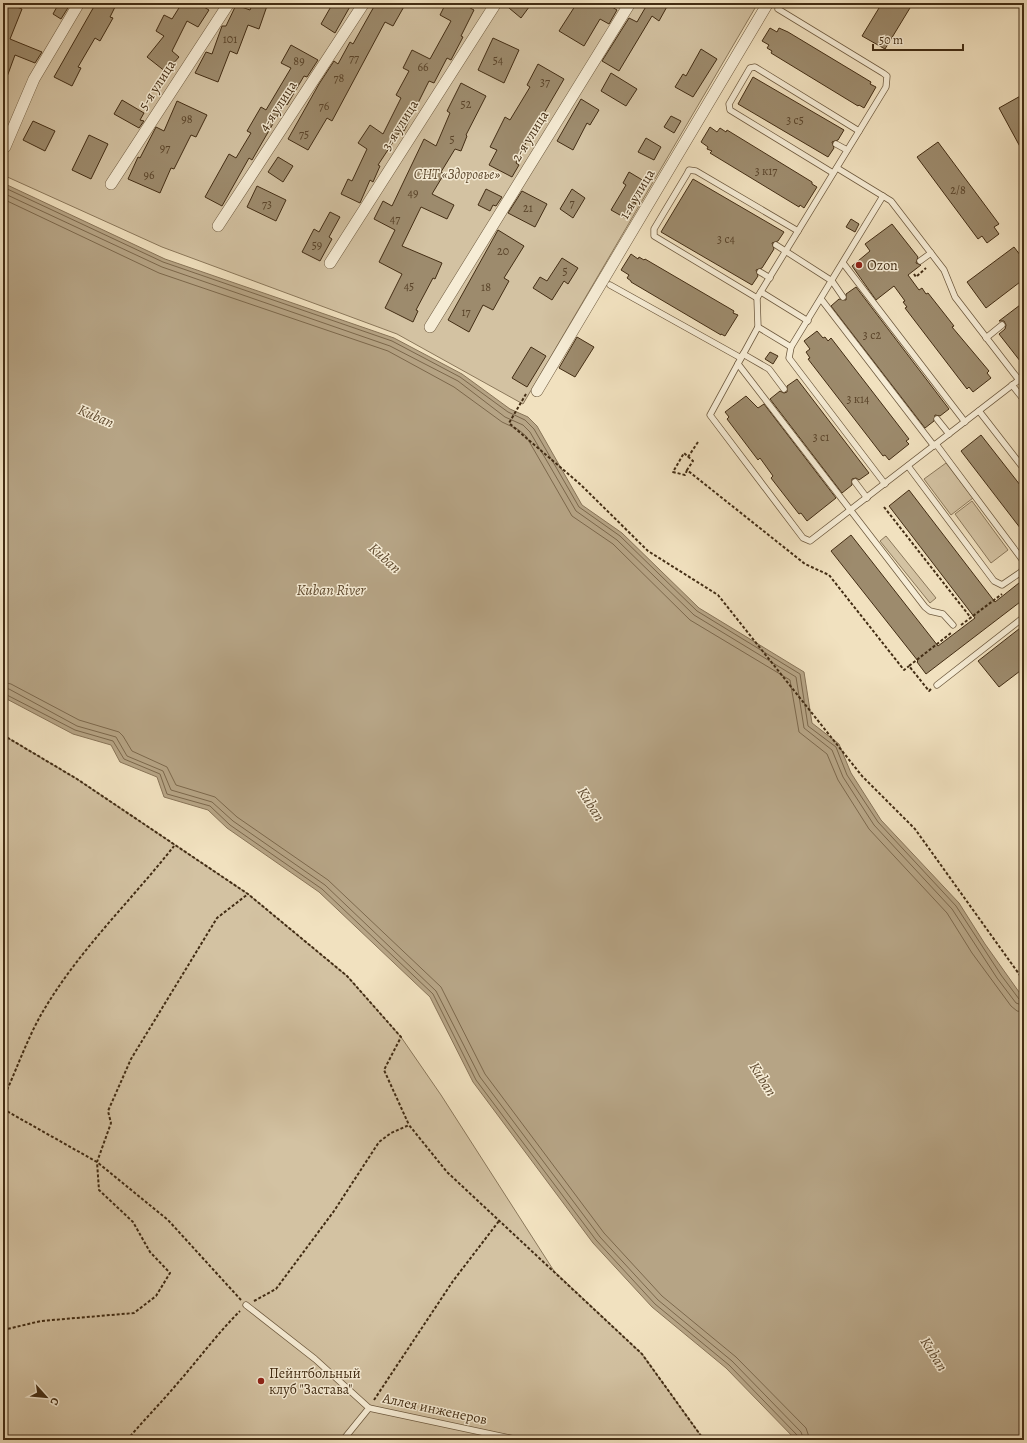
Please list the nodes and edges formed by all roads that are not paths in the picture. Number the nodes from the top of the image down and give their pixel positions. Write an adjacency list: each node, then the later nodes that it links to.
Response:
1 (79, 3): 9 (street)
2 (229, 3): 12 (street, 5-я улица)
3 (364, 3): 14 (street, 4-я улица)
4 (496, 3): 21 (street, 3-я улица)
5 (630, 3): 32 (street, 2-я улица)
6 (770, 8): 7 (lane); 42 (street, 1-я улица)
7 (859, 131): 10 (lane); 11 (lane)
8 (836, 144): 10 (lane)
9 (5, 147)
10 (847, 150): 11 (lane)
11 (835, 170): 13 (lane); 15 (lane)
12 (111, 184)
13 (883, 196): 18 (lane); 20 (lane)
14 (218, 226)
15 (798, 231): 17 (lane); 28 (lane)
16 (776, 245): 17 (lane)
17 (786, 251): 23 (lane); 24 (lane)
18 (931, 252): 19 (lane); 34 (lane)
19 (920, 261)
20 (843, 263): 24 (lane); 46 (lane)
21 (330, 264)
22 (760, 272): 23 (lane)
23 (770, 278): 26 (lane)
24 (832, 281): 27 (lane); 29 (lane)
25 (610, 285): 36 (lane)
26 (761, 292): 28 (lane); 30 (lane)
27 (843, 297)
28 (757, 298): 33 (lane)
29 (820, 299): 30 (lane); 48 (lane)
30 (808, 321): 35 (lane)
31 (1002, 325): 34 (lane)
32 (430, 327)
33 (758, 327): 35 (lane); 36 (lane)
34 (986, 338): 39 (lane)
35 (792, 347): 52 (lane)
36 (742, 356): 37 (lane); 41 (lane)
37 (738, 364): 54 (lane); 54 (lane)
38 (1024, 376): 39 (lane)
39 (1019, 380): 40 (lane)
40 (1012, 385): 43 (lane); 44 (lane)
41 (784, 389)
42 (533, 390)
43 (1024, 400)
44 (979, 411): 46 (lane); 50 (lane)
45 (937, 418): 47 (lane)
46 (965, 422): 47 (lane)
47 (949, 434): 48 (lane)
48 (935, 445): 49 (lane); 55 (lane)
49 (908, 466): 52 (lane); 56 (lane)
50 (1024, 469)
51 (855, 482): 53 (lane)
52 (885, 484): 53 (lane)
53 (867, 498): 54 (lane)
54 (850, 511): 58 (lane)
55 (1024, 562)
56 (1024, 567)
57 (1024, 617): 59 (lane)
58 (953, 625)
59 (937, 684)
60 (246, 1306): 61 (lane)
61 (369, 1408): 62 (lane); 63 (lane, Аллея инженеров)
62 (343, 1440)
63 (519, 1440)

